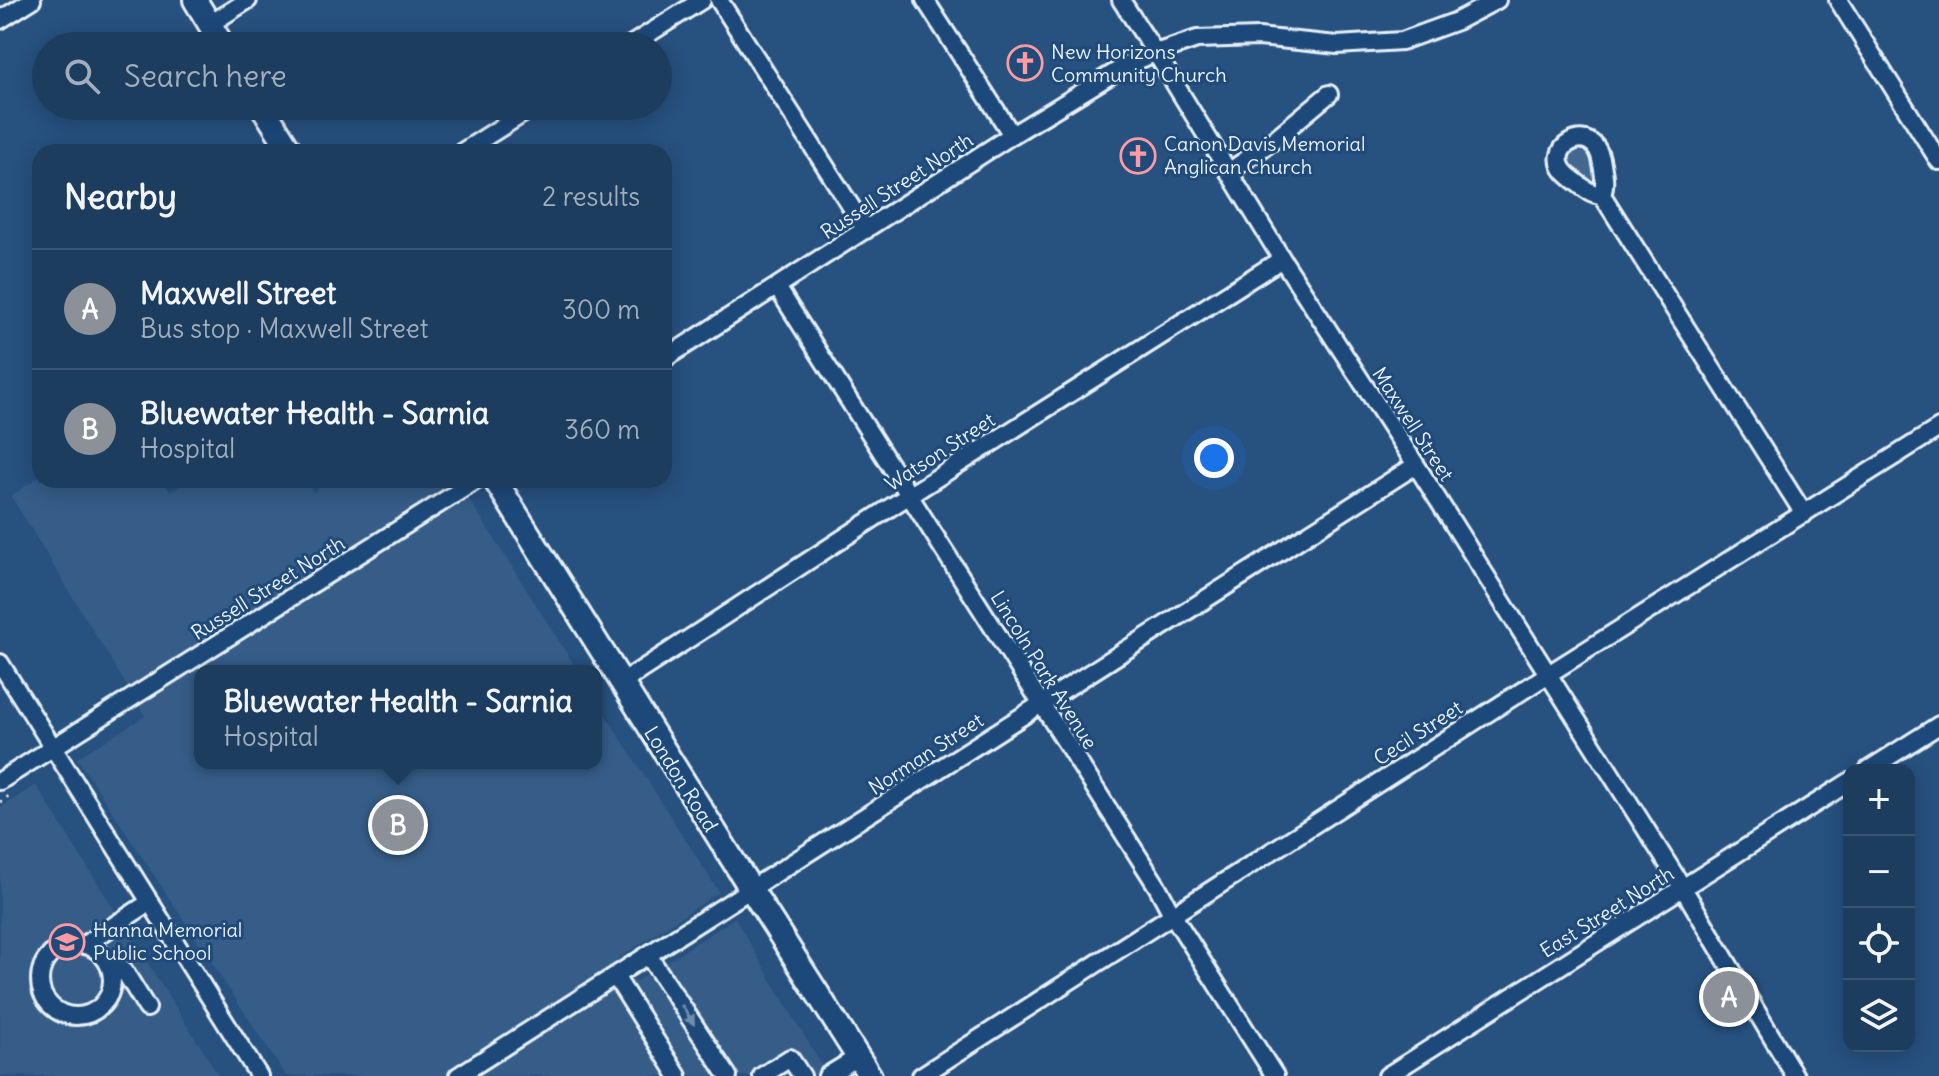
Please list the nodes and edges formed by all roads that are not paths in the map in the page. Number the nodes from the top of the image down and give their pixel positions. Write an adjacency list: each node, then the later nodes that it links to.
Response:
1 (32, 0): 10 (street)
2 (195, 0): 11 (main road)
3 (248, 0): 11 (street)
4 (702, 0): 13 (street)
5 (719, 0): 24 (street)
6 (925, 0): 18 (street)
7 (1121, 0): 14 (street, Maxwell Street)
8 (1497, 0): 14 (street, Russell Street North)
9 (1838, 0): 21 (street)
10 (0, 20)
11 (210, 24): 12 (main road)
12 (215, 32)
13 (651, 32)
14 (1155, 53): 18 (street, Russell Street North); 22 (street, Maxwell Street)
15 (1329, 94): 22 (street)
16 (271, 120): 19 (main road)
17 (513, 120): 20 (street)
18 (1012, 135): 24 (street, Russell Street North)
19 (286, 144)
20 (475, 144)
21 (1939, 161)
22 (1229, 172): 25 (street, Maxwell Street)
23 (1602, 195): 33 (street)
24 (866, 230): 26 (street, Russell Street North)
25 (1282, 259): 29 (street, Maxwell Street); 32 (street, Watson Street)
26 (777, 287): 27 (street, Russell Street North); 32 (street, Lincoln Park Avenue)
27 (672, 354)
28 (1939, 428): 33 (street, Cecil Street)
29 (1416, 465): 35 (street, Maxwell Street); 37 (street, Norman Street)
30 (464, 488): 39 (street, Russell Street North)
31 (500, 488): 36 (main road, London Road)
32 (909, 496): 36 (street, Watson Street); 37 (street, Lincoln Park Avenue)
33 (1804, 514): 35 (street, Cecil Street)
34 (0, 663): 39 (street)
35 (1547, 675): 43 (street, Maxwell Street); 46 (street, Cecil Street)
36 (621, 683): 44 (main road, London Road)
37 (1041, 704): 44 (street, Norman Street); 46 (street, Lincoln Park Avenue)
38 (1939, 725): 40 (street)
39 (53, 747): 41 (street, Russell Street North); 45 (street)
40 (1877, 764)
41 (0, 781)
42 (1843, 786): 43 (street, East Street North)
43 (1683, 888): 62 (street, East Street North); 63 (street, Maxwell Street)
44 (751, 889): 48 (street, Norman Street); 52 (main road, London Road)
45 (150, 902): 47 (street); 53 (street)
46 (1172, 914): 60 (street, Cecil Street); 61 (street, Lincoln Park Avenue)
47 (84, 945): 49 (street); 49 (street)
48 (648, 955): 50 (street, Norman Street); 56 (street, one-way to 56)
49 (110, 967): 51 (street)
50 (615, 976): 54 (street, Norman Street); 55 (street)
51 (147, 1008)
52 (864, 1066): 59 (street)
53 (259, 1076)
54 (458, 1076)
55 (678, 1076)
56 (728, 1076)
57 (762, 1076): 58 (street)
58 (802, 1076)
59 (827, 1076)
60 (921, 1076)
61 (1275, 1076)
62 (1387, 1076)
63 (1794, 1076)

